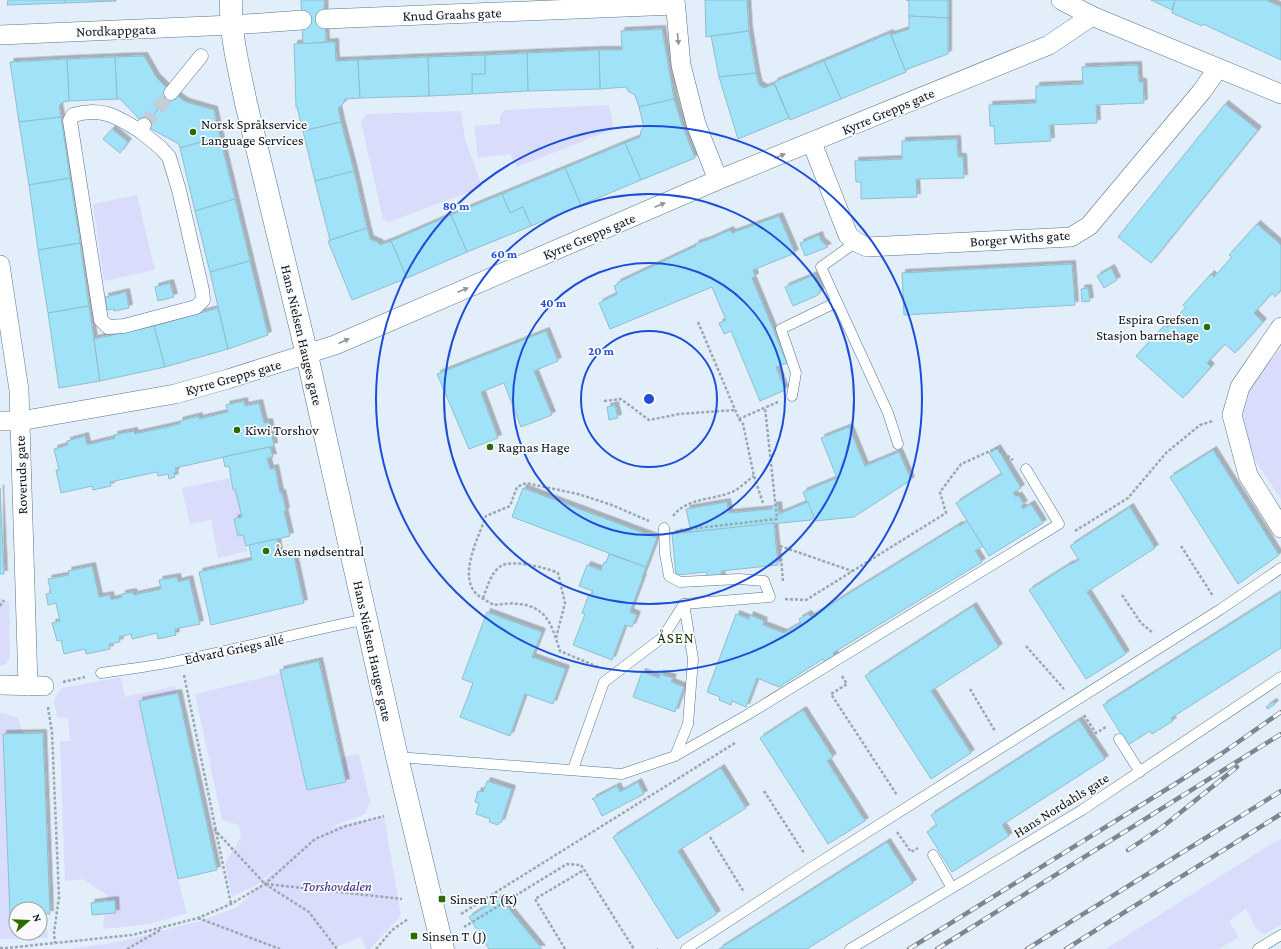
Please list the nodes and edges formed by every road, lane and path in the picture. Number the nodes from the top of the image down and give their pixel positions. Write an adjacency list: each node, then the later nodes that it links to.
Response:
1 (232, 0): 7 (street, Hans Nielsen Hauges gate)
2 (1061, 0): 4 (street)
3 (675, 3): 5 (street, Knud Graahs gate); 15 (street, one-way to 15)
4 (1092, 16): 10 (street); 14 (street, Kyrre Grepps gate)
5 (325, 19)
6 (302, 20): 7 (street)
7 (232, 25): 8 (street, Nordkappgata); 21 (street, Hans Nielsen Hauges gate)
8 (0, 36)
9 (201, 56): 11 (street)
10 (1218, 68): 12 (street); 16 (street, Borger Withs gate)
11 (171, 93)
12 (1281, 94)
13 (142, 128): 13 (street)
14 (812, 143): 15 (street, Kyrre Grepps gate, one-way to 14); 16 (street)
15 (718, 180): 21 (street, Kyrre Grepps gate, one-way to 15)
16 (856, 242): 18 (lane)
17 (0, 265): 28 (street, Roveruds gate)
18 (837, 302): 22 (lane); 29 (lane)
19 (698, 322): 25 (path)
20 (1281, 328): 33 (street)
21 (307, 355): 28 (street, Kyrre Grepps gate); 44 (street, Hans Nielsen Hauges gate)
22 (792, 396): 24 (path)
23 (604, 401): 25 (path)
24 (765, 408): 26 (path); 34 (path)
25 (735, 410): 26 (path)
26 (739, 419): 31 (path)
27 (0, 421): 28 (street, Kyrre Grepps gate)
28 (20, 421): 54 (street, Roveruds gate)
29 (898, 444)
30 (1026, 468): 37 (path); 59 (lane)
31 (754, 476): 32 (path); 34 (path)
32 (763, 503)
33 (1281, 528)
34 (664, 530): 39 (lane); 40 (path)
35 (1181, 546): 43 (path)
36 (1281, 568): 43 (lane)
37 (852, 571): 41 (path); 41 (path)
38 (1122, 595): 46 (path)
39 (770, 597): 41 (path); 42 (lane)
40 (483, 598): 45 (path); 45 (path)
41 (784, 599)
42 (684, 604): 50 (lane); 59 (lane)
43 (1221, 609): 46 (lane)
44 (367, 619): 48 (lane, Edvard Griegs allé); 60 (street, Hans Nielsen Hauges gate)
45 (556, 639): 50 (path)
46 (1165, 644): 56 (lane)
47 (1026, 646): 56 (path)
48 (181, 661): 49 (lane, Edvard Griegs allé); 67 (path)
49 (101, 672)
50 (615, 674): 61 (lane)
51 (842, 676): 64 (path)
52 (1281, 677): 62 (lane, Hans Nordahls gate)
53 (0, 685): 54 (street)
54 (36, 686): 82 (path)
55 (970, 689): 58 (path)
56 (1076, 702): 57 (path); 58 (lane)
57 (1119, 739): 62 (lane)
58 (1005, 747): 64 (lane)
59 (674, 756): 61 (lane)
60 (397, 757): 61 (lane); 88 (street, Hans Nielsen Hauges gate)
61 (573, 769)
62 (1140, 772): 73 (lane, Hans Nordahls gate)
63 (764, 791): 70 (path)
64 (906, 809): 66 (lane)
65 (384, 816): 72 (path)
66 (889, 820): 69 (path); 70 (lane)
67 (214, 829): 72 (path); 75 (path)
68 (710, 837): 76 (path)
69 (932, 855): 73 (lane)
70 (812, 867): 76 (lane)
71 (584, 870): 80 (path); 89 (path); 90 (path)
72 (266, 884): 74 (path); 75 (path); 86 (path)
73 (952, 888): 92 (lane, Hans Nordahls gate)
74 (402, 899)
75 (231, 904): 77 (path)
76 (753, 906): 91 (lane)
77 (198, 918): 79 (path); 85 (path)
78 (408, 919): 87 (path)
79 (166, 926): 82 (path); 84 (path)
80 (464, 927)
81 (1281, 935): 93 (lane)
82 (55, 943): 83 (path)
83 (0, 948)
84 (127, 949)
85 (280, 949)
86 (337, 949)
87 (376, 949)
88 (443, 949)
89 (565, 949)
90 (634, 949)
91 (686, 949)
92 (850, 949)
93 (1258, 949)

